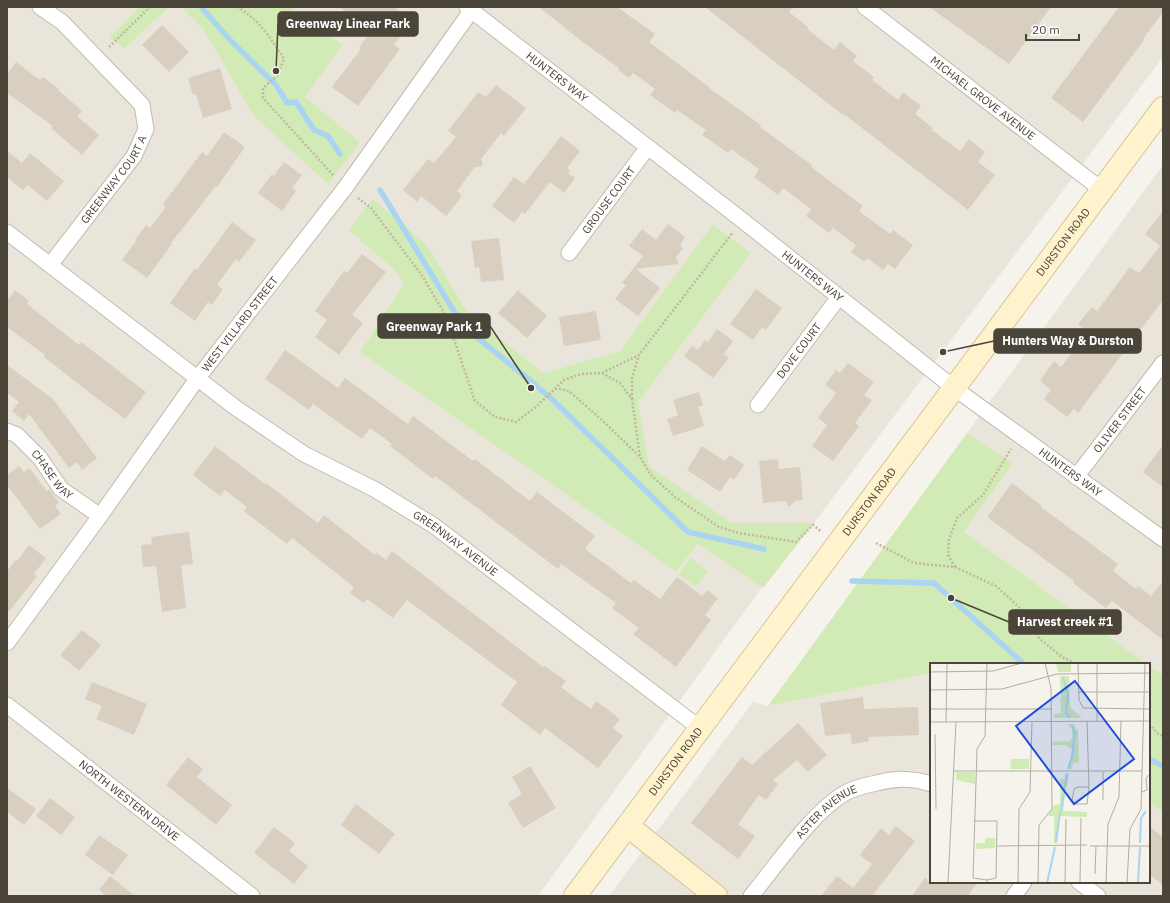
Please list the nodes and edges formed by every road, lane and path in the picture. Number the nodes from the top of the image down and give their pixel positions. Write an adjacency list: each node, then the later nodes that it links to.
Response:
1 (40, 7): 6 (street, GREENWAY COURT A)
2 (150, 7): 6 (path)
3 (237, 7): 9 (path)
4 (865, 7): 10 (street, MICHAEL GROVE AVENUE)
5 (471, 8): 8 (street, HUNTERS WAY); 9 (street, WEST VILLARD STREET)
6 (97, 59): 14 (street, GREENWAY COURT A)
7 (1163, 108): 10 (main road, DURSTON ROAD)
8 (648, 147): 11 (street, HUNTERS WAY); 13 (street, GROUSE COURT)
9 (345, 188): 19 (street, WEST VILLARD STREET); 21 (path)
10 (1102, 190): 20 (main road, DURSTON ROAD)
11 (742, 220): 15 (street, HUNTERS WAY); 16 (path)
12 (7, 232): 14 (street)
13 (569, 253)
14 (50, 265): 19 (street)
15 (839, 297): 20 (street, HUNTERS WAY); 23 (street, DOVE COURT)
16 (639, 355): 18 (path); 22 (path)
17 (1163, 363): 27 (street, OLIVER STREET)
18 (602, 372): 21 (path); 22 (path)
19 (197, 379): 28 (street, WEST VILLARD STREET); 37 (street, GREENWAY AVENUE)
20 (954, 388): 25 (street, HUNTERS WAY); 37 (main road, DURSTON ROAD)
21 (554, 390): 26 (path)
22 (632, 399): 26 (path)
23 (758, 405)
24 (7, 431): 28 (street, CHASE WAY)
25 (1019, 435): 27 (street, HUNTERS WAY); 32 (path)
26 (640, 458): 29 (path)
27 (1076, 477): 30 (street, HUNTERS WAY)
28 (100, 516): 33 (street, WEST VILLARD STREET)
29 (822, 532)
30 (1163, 539)
31 (876, 543): 32 (path)
32 (955, 567): 34 (path)
33 (7, 643)
34 (1074, 663)
35 (7, 705): 43 (street, NORTH WESTERN DRIVE)
36 (1150, 725): 38 (path)
37 (701, 729): 40 (main road, DURSTON ROAD)
38 (1163, 736)
39 (930, 784): 46 (street, ASTER AVENUE)
40 (628, 826): 44 (main road, DURSTON ROAD); 45 (main road)
41 (1023, 883): 47 (street)
42 (1080, 883): 48 (street)
43 (252, 896)
44 (575, 896)
45 (716, 896)
46 (751, 896)
47 (1014, 896)
48 (1098, 896)

